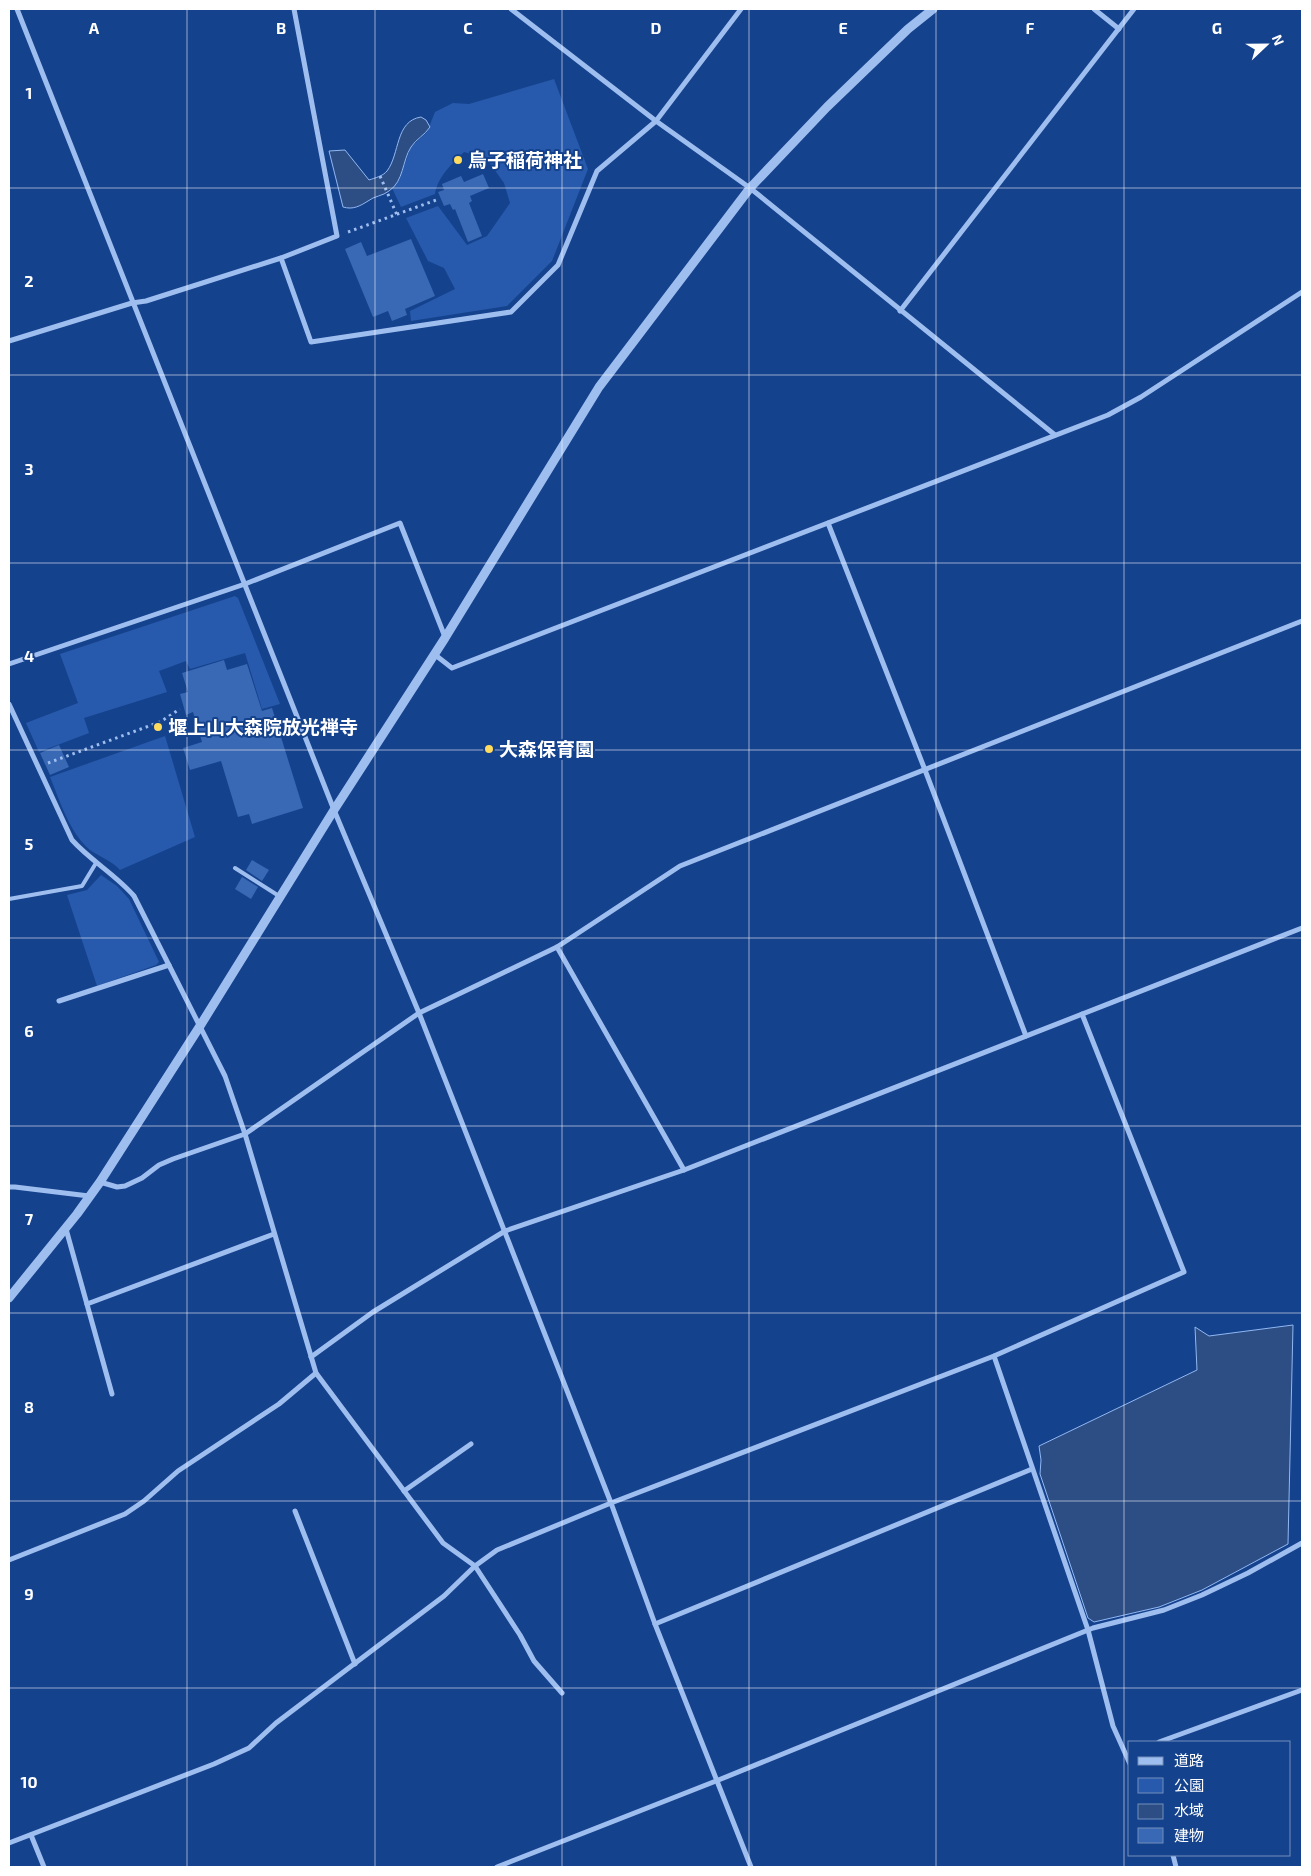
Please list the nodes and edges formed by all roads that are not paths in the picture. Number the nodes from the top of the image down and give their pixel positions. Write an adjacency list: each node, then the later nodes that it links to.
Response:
1 (17, 9): 13 (street)
2 (294, 9): 11 (street)
3 (511, 9): 9 (street)
4 (741, 9): 9 (street)
5 (933, 9): 10 (street)
6 (1094, 9): 8 (street)
7 (1134, 9): 8 (street)
8 (1119, 29): 14 (street)
9 (656, 120): 10 (street); 11 (street)
10 (750, 188): 14 (street); 20 (street)
11 (281, 258): 13 (street)
12 (1302, 292): 16 (street)
13 (132, 303): 15 (street); 18 (street)
14 (900, 311): 16 (street)
15 (9, 341)
16 (1055, 435): 17 (street)
17 (828, 523): 21 (street); 24 (street)
18 (245, 584): 20 (street); 22 (street); 25 (street)
19 (1302, 621): 24 (street)
20 (445, 638): 21 (street)
21 (434, 654): 25 (street)
22 (9, 664)
23 (9, 704): 26 (street)
24 (925, 770): 31 (street); 37 (street)
25 (334, 810): 28 (street); 34 (street)
26 (96, 863): 29 (lane); 32 (street)
27 (235, 868): 28 (lane)
28 (280, 896): 36 (street)
29 (9, 899)
30 (1302, 928): 35 (street)
31 (557, 948): 34 (street); 39 (street)
32 (169, 965): 33 (street); 36 (street)
33 (58, 1001)
34 (419, 1012): 38 (street); 44 (street)
35 (1082, 1014): 37 (street); 48 (street)
36 (200, 1026): 38 (street); 40 (street)
37 (1026, 1036): 39 (street)
38 (245, 1134): 40 (street); 45 (street)
39 (684, 1170): 44 (street)
40 (100, 1182): 42 (street)
41 (9, 1187): 42 (street)
42 (88, 1196): 43 (street)
43 (66, 1229): 46 (street); 47 (street)
44 (505, 1231): 49 (street); 55 (street)
45 (274, 1234): 47 (street); 49 (street)
46 (9, 1298)
47 (87, 1304): 51 (street)
48 (994, 1356): 53 (street); 55 (street)
49 (311, 1357): 50 (street)
50 (316, 1373): 54 (street); 58 (street)
51 (112, 1394)
52 (471, 1444): 54 (street)
53 (1032, 1469): 60 (street); 61 (street)
54 (404, 1491): 59 (street)
55 (611, 1503): 59 (street); 60 (street)
56 (295, 1511): 62 (street)
57 (1302, 1543): 61 (street)
58 (9, 1560)
59 (474, 1566): 62 (street); 64 (street)
60 (655, 1624): 67 (street)
61 (1088, 1630): 66 (street); 67 (street)
62 (354, 1664): 68 (street)
63 (1302, 1690): 65 (street)
64 (562, 1693)
65 (1161, 1741)
66 (1127, 1754)
67 (716, 1781): 71 (street); 72 (street)
68 (31, 1835): 69 (street); 70 (street)
69 (9, 1843)
70 (44, 1867)
71 (496, 1867)
72 (751, 1867)

